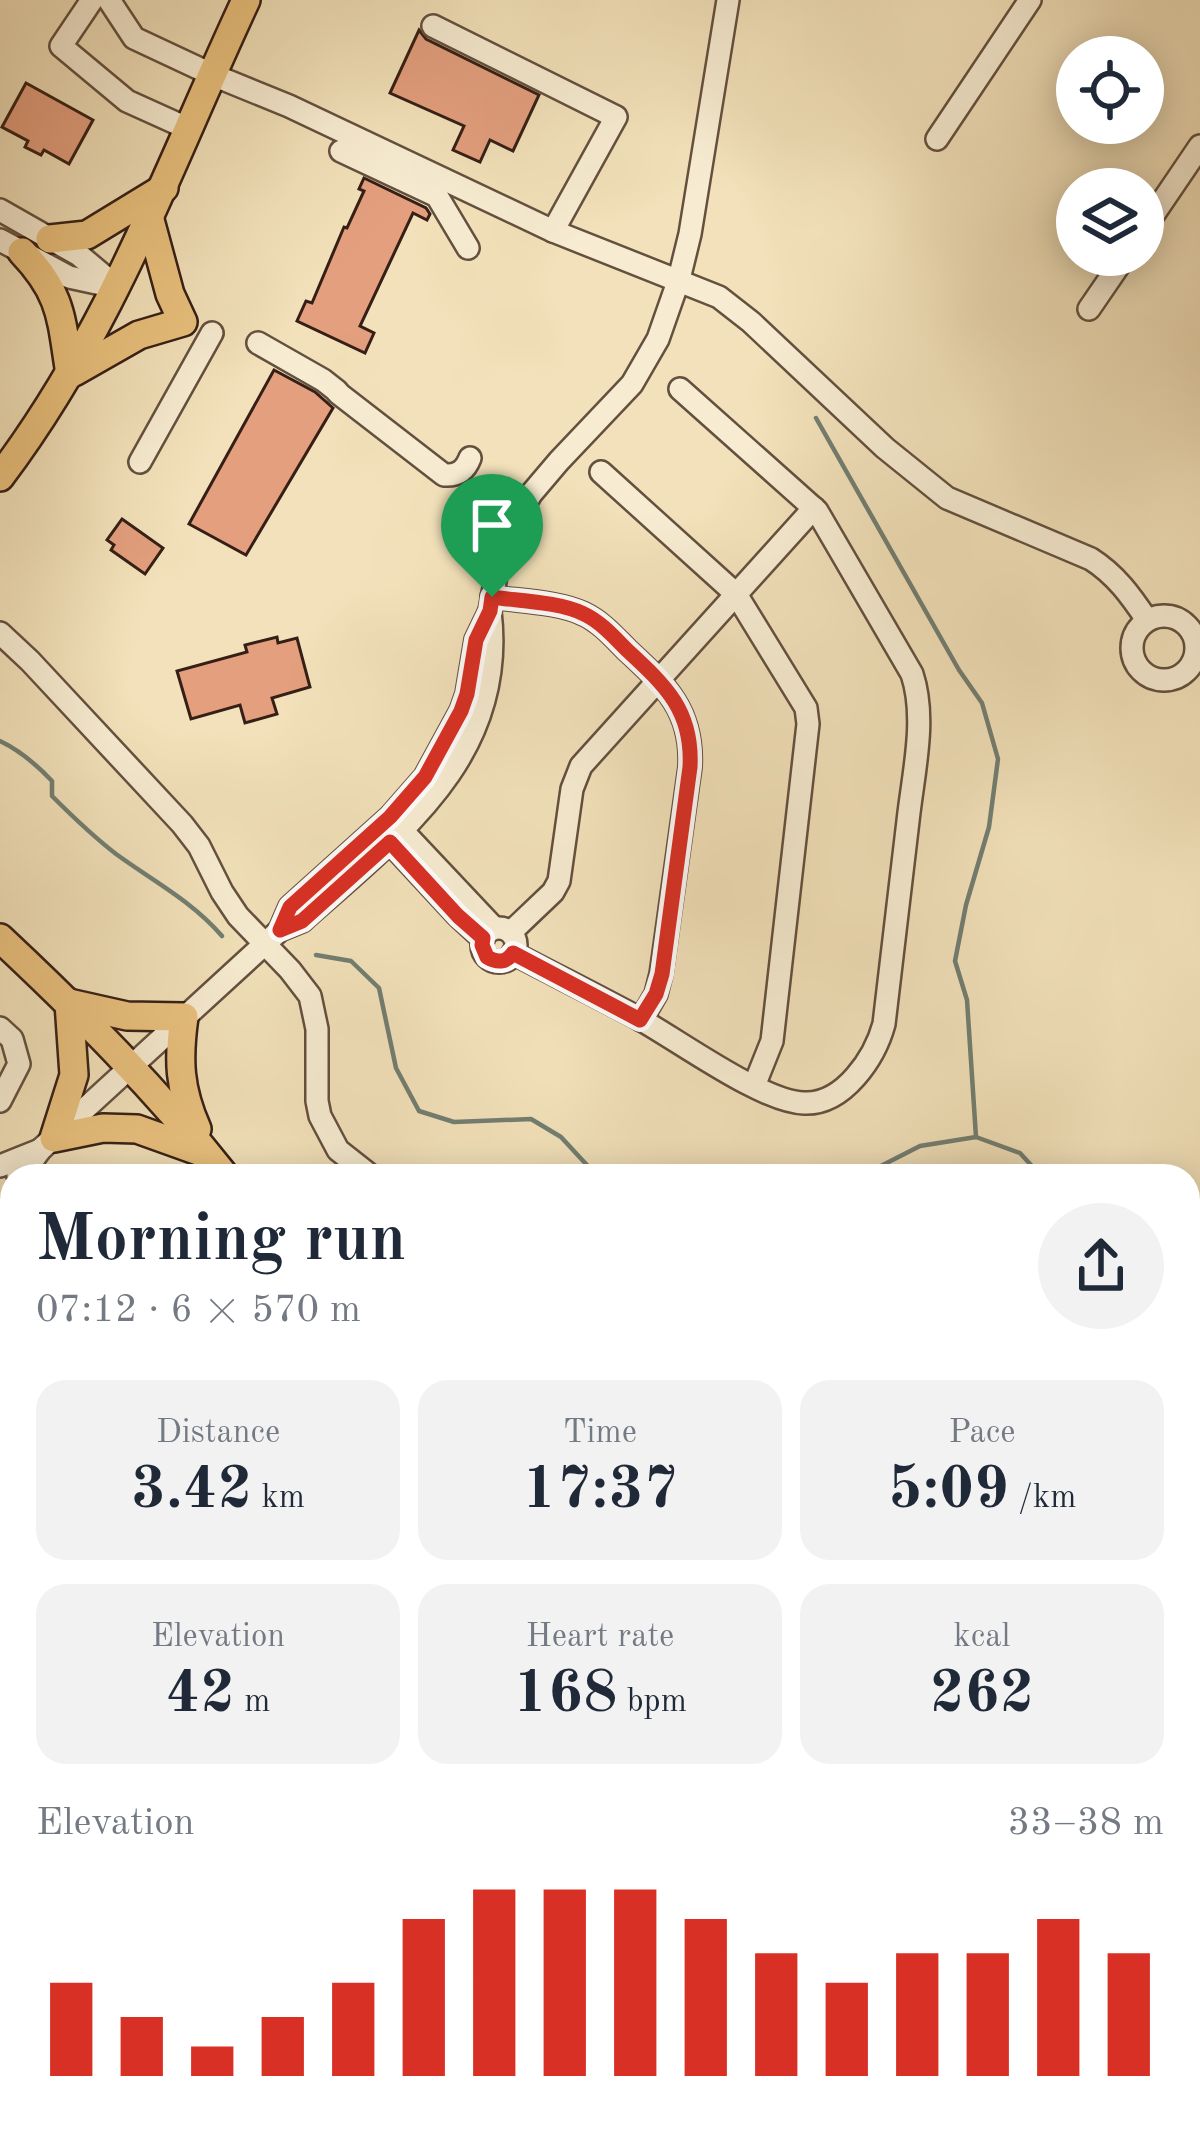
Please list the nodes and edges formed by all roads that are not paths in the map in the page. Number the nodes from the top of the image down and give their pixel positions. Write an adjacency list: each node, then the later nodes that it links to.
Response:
1 (92, 0): 8 (street)
2 (109, 0): 7 (street)
3 (246, 0): 7 (main road)
4 (728, 0): 22 (street)
5 (1030, 0): 9 (street)
6 (433, 26): 17 (street)
7 (213, 75): 8 (main road); 17 (street)
8 (189, 129): 13 (main road)
9 (937, 139)
10 (1200, 146): 12 (street)
11 (341, 151): 20 (street)
12 (1193, 172): 14 (street)
13 (164, 188): 16 (main road); 18 (main road)
14 (1164, 206)
15 (0, 210): 18 (street)
16 (150, 220): 23 (main road); 27 (main road)
17 (553, 232): 22 (street)
18 (50, 239): 23 (street)
19 (11, 246): 23 (street); 27 (main road)
20 (468, 248)
21 (1112, 276): 24 (street)
22 (679, 280): 35 (street); 36 (street)
23 (117, 287): 27 (main road)
24 (1089, 309)
25 (212, 333): 30 (street)
26 (258, 343): 29 (street)
27 (70, 374): 32 (main road)
28 (680, 389): 33 (street)
29 (470, 458)
30 (140, 462)
31 (601, 472): 34 (street)
32 (0, 477)
33 (814, 508): 34 (street); 48 (street)
34 (736, 595): 38 (street); 48 (street)
35 (491, 604): 38 (street); 39 (street)
36 (1147, 620)
37 (0, 633): 40 (street)
38 (659, 680): 42 (street); 45 (street)
39 (390, 830): 40 (street); 42 (street)
40 (272, 937): 44 (street); 56 (street)
41 (0, 938): 43 (main road)
42 (500, 938): 45 (street)
43 (69, 1003): 44 (main road); 47 (main road); 50 (main road)
44 (184, 1017): 47 (street); 55 (main road)
45 (640, 1020): 48 (street)
46 (0, 1028): 49 (street)
47 (131, 1067): 50 (street); 54 (main road)
48 (754, 1086)
49 (0, 1101)
50 (47, 1144): 51 (street); 52 (street); 53 (main road)
51 (4, 1164)
52 (31, 1164)
53 (214, 1164)
54 (215, 1164)
55 (216, 1164)
56 (355, 1164)

